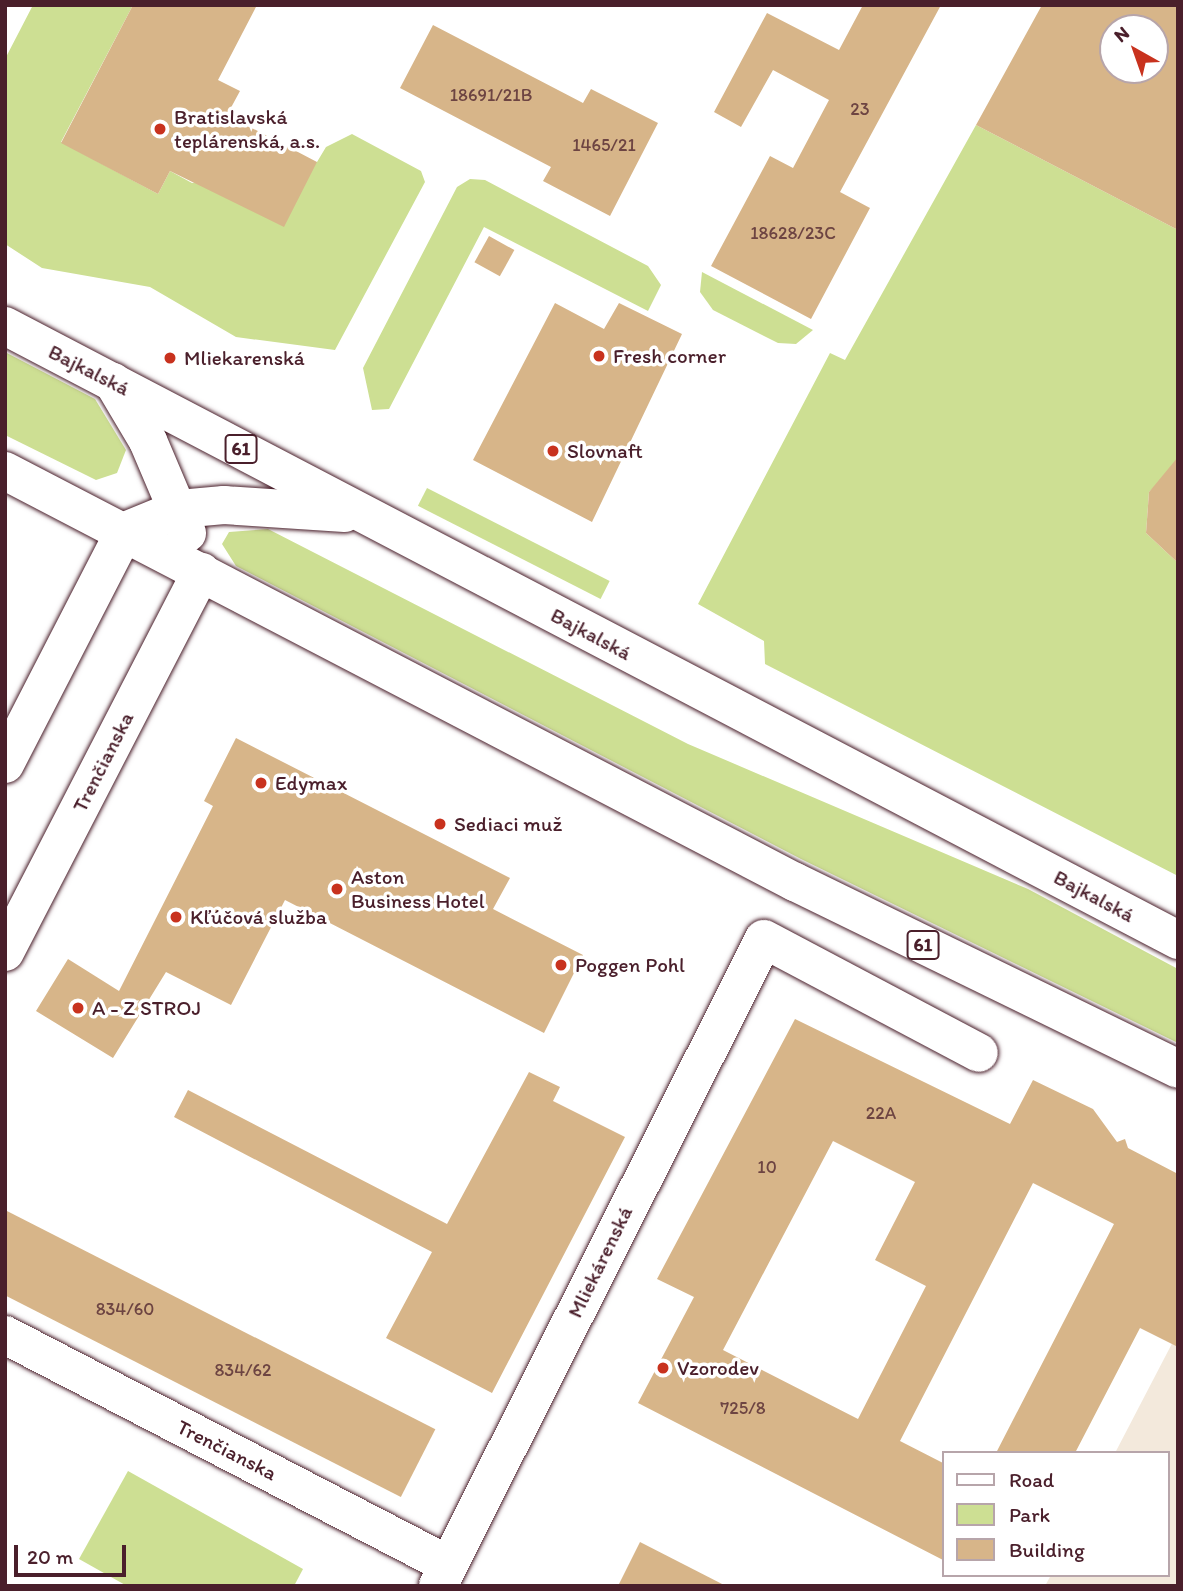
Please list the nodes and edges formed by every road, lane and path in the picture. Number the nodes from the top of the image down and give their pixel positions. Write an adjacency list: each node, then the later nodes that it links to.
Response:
1 (5, 326): 2 (main road, Bajkalská / 61)
2 (113, 382): 4 (main road); 5 (main road, Bajkalská / 61)
3 (5, 471): 6 (main road, 61)
4 (179, 509): 5 (main road); 6 (main road); 7 (main road)
5 (368, 516): 9 (main road, Bajkalská / 61)
6 (125, 531): 7 (main road, 61); 8 (main road)
7 (201, 572): 10 (main road, Trenčianska); 12 (main road, 61)
8 (5, 764)
9 (1178, 940)
10 (5, 952)
11 (979, 1053): 14 (main road, Mliekárenská)
12 (1178, 1069)
13 (5, 1335): 14 (main road, Trenčianska)
14 (443, 1576)

